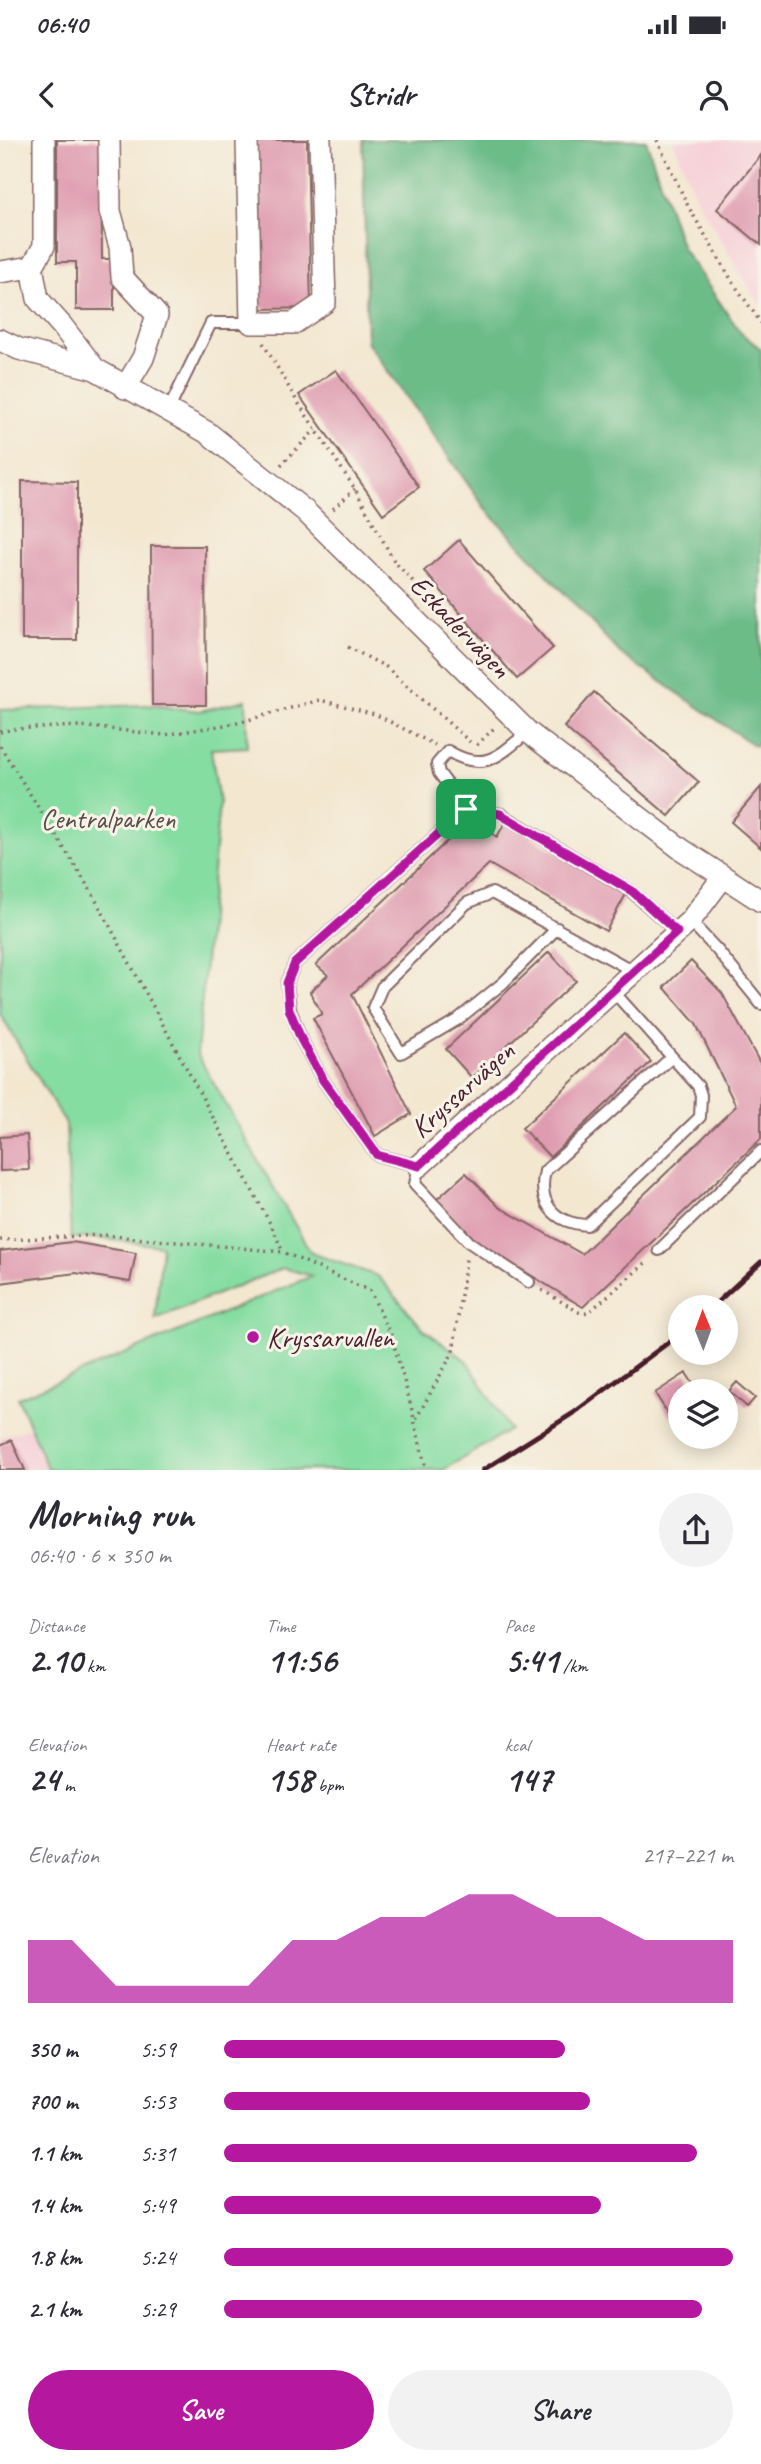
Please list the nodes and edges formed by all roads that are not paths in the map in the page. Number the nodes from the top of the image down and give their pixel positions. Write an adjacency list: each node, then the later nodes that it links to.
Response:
1 (44, 140): 5 (street)
2 (109, 140): 10 (street)
3 (247, 140): 7 (street)
4 (320, 140): 7 (street)
5 (32, 267): 6 (street); 9 (street, Eskadervägen)
6 (0, 272)
7 (251, 323): 11 (lane)
8 (0, 340): 9 (street, Eskadervägen)
9 (95, 369): 10 (street, Eskadervägen)
10 (125, 388): 11 (street, Eskadervägen)
11 (168, 411): 12 (street, Eskadervägen)
12 (528, 732): 13 (lane); 14 (street, Eskadervägen)
13 (466, 809): 16 (lane); 23 (lane, Kryssarvägen)
14 (723, 877): 15 (street, Eskadervägen); 16 (street, Kryssarvägen)
15 (758, 895)
16 (683, 927): 18 (street, Kryssarvägen); 20 (lane)
17 (557, 928): 17 (lane, Kryssarvägen); 18 (lane, Kryssarvägen)
18 (633, 971): 19 (street, Kryssarvägen)
19 (612, 990): 21 (lane); 23 (street, Kryssarvägen)
20 (761, 1004)
21 (672, 1057): 21 (lane)
22 (761, 1151): 24 (lane)
23 (419, 1166): 25 (lane)
24 (659, 1250)
25 (529, 1282)

